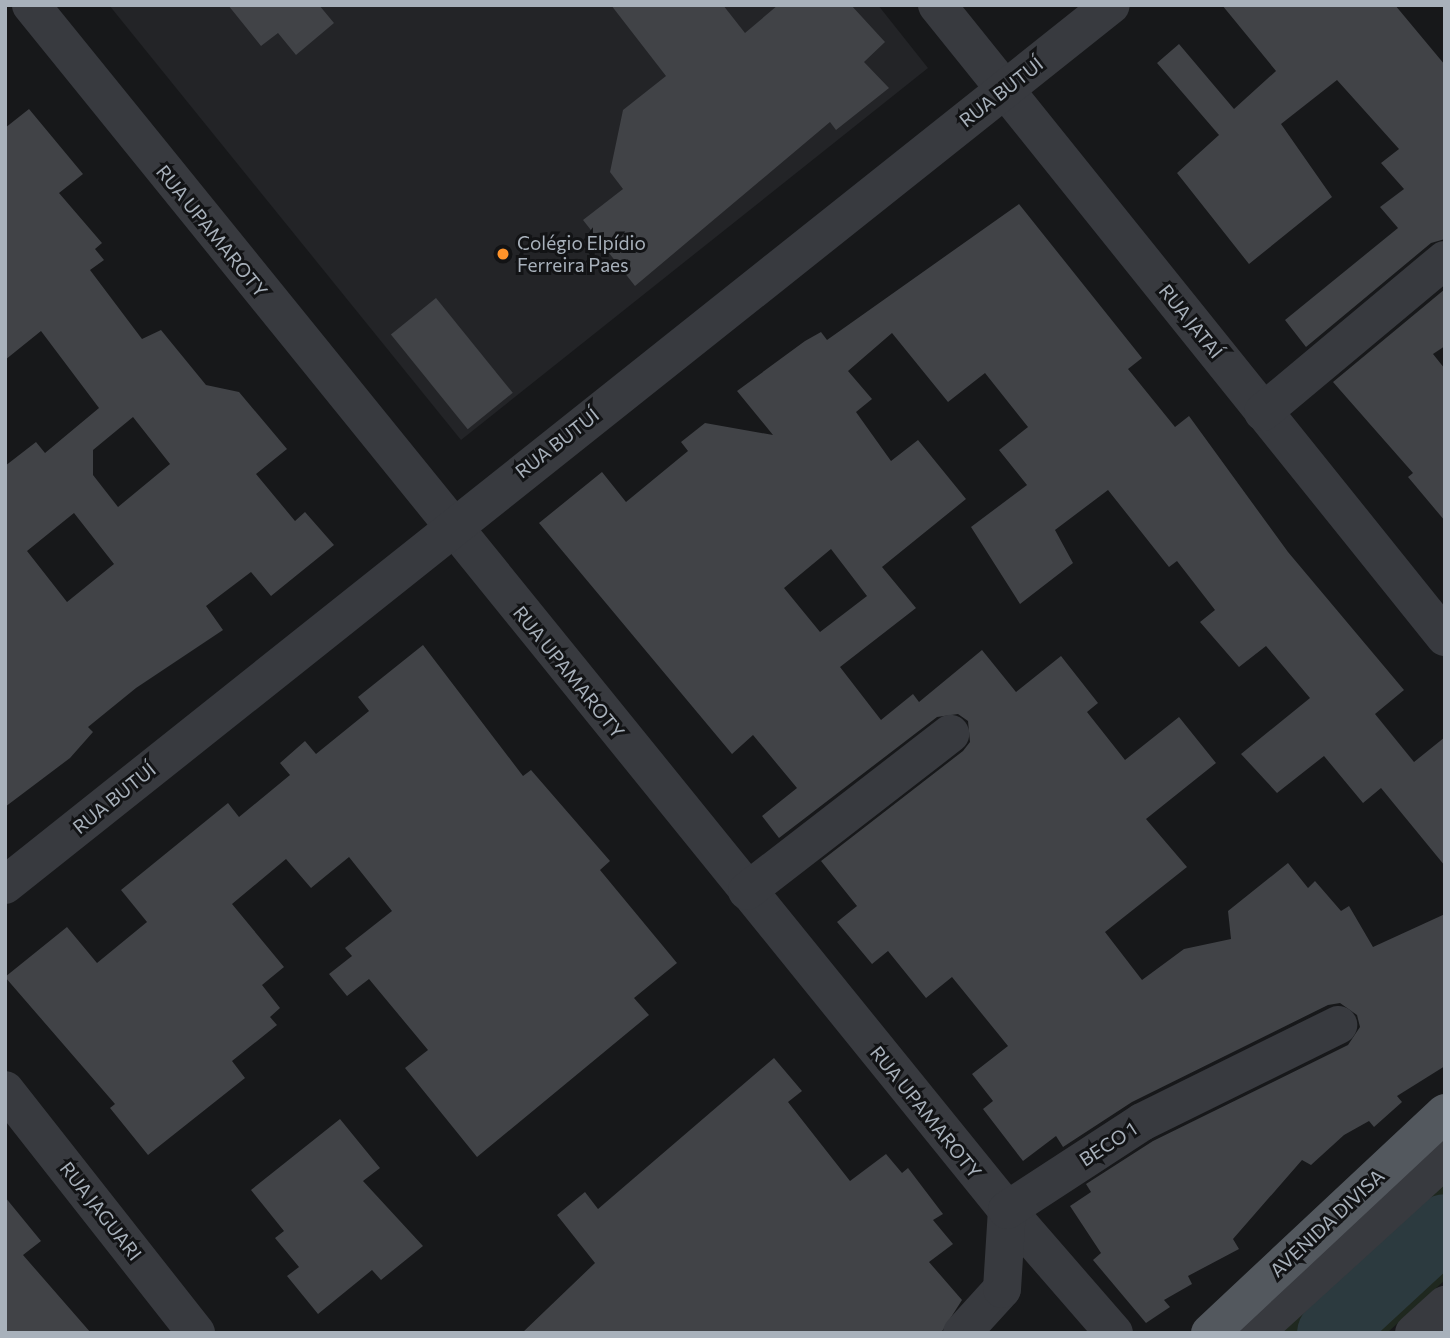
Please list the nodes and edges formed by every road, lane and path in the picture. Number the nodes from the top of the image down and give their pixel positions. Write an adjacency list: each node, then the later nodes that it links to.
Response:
1 (31, 5): 7 (street, RUA UPAMAROTY)
2 (937, 5): 4 (street, RUA JATAÍ)
3 (1111, 5): 4 (street, RUA BUTUÍ)
4 (1004, 90): 6 (street, RUA JATAÍ); 7 (street, RUA BUTUÍ)
5 (1445, 260): 6 (street)
6 (1263, 411): 8 (street, RUA JATAÍ)
7 (450, 527): 10 (street, RUA BUTUÍ); 11 (street, RUA UPAMAROTY)
8 (1445, 637)
9 (950, 734): 11 (street)
10 (5, 885)
11 (747, 891): 16 (street, RUA UPAMAROTY)
12 (1338, 1025): 16 (street, BECO 1)
13 (5, 1090): 18 (street, RUA JAGUARI)
14 (1445, 1113): 21 (main road, AVENIDA DIVISA)
15 (1445, 1159): 22 (street)
16 (1007, 1210): 19 (street); 20 (street, RUA UPAMAROTY)
17 (1445, 1305): 23 (street)
18 (196, 1333)
19 (962, 1333)
20 (1114, 1333)
21 (1210, 1333)
22 (1254, 1333)
23 (1414, 1333)

